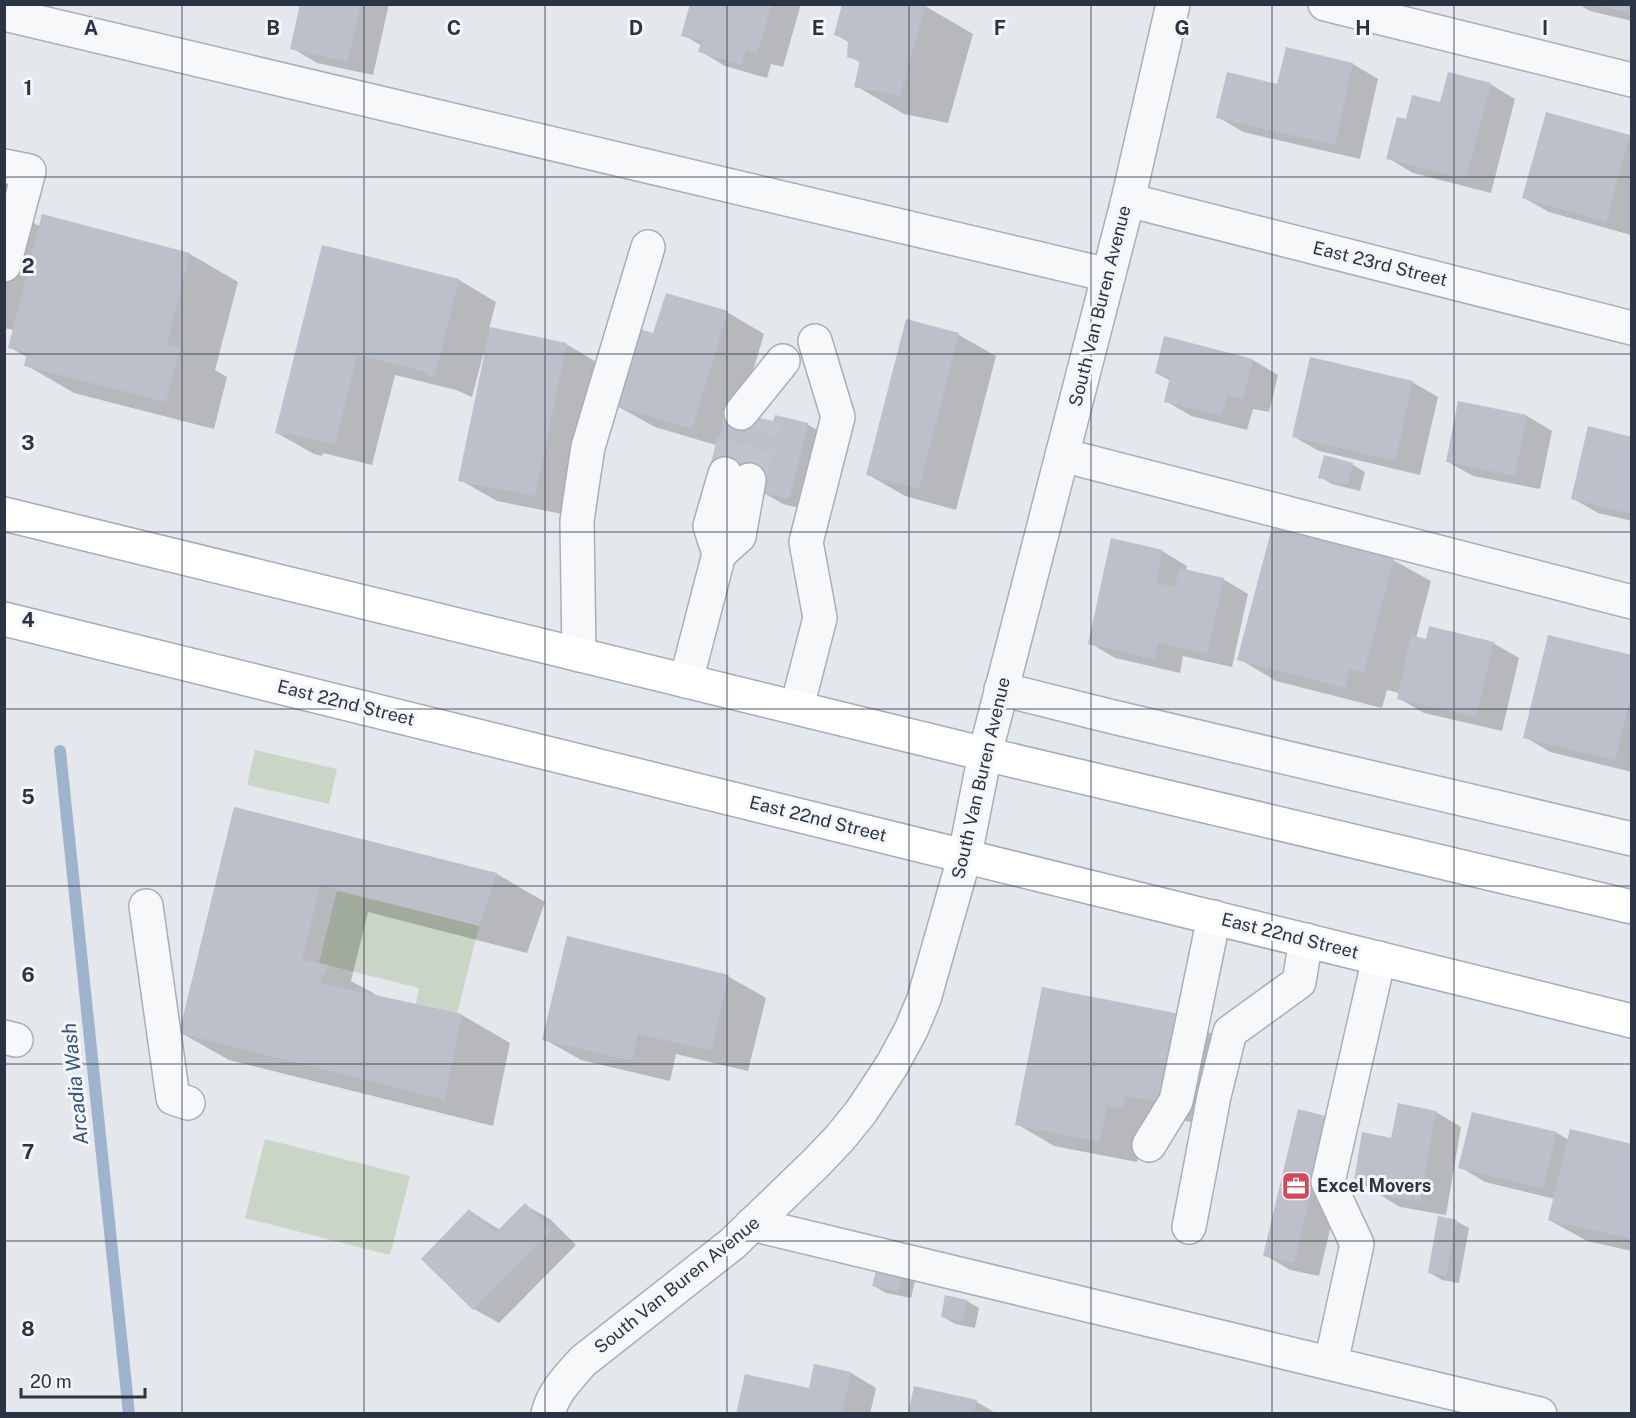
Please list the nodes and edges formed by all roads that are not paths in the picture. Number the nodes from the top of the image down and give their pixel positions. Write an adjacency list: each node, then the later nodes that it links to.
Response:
1 (1173, 4): 6 (street, South Van Buren Avenue)
2 (1325, 4): 4 (street)
3 (4, 14): 9 (street)
4 (1632, 80)
5 (4, 166): 8 (street)
6 (1128, 200): 9 (street, South Van Buren Avenue); 10 (street, East 23rd Street)
7 (648, 247): 19 (street)
8 (4, 265)
9 (1108, 275): 14 (street, South Van Buren Avenue)
10 (1632, 328)
11 (815, 341): 22 (street)
12 (783, 361): 13 (street)
13 (753, 416)
14 (1062, 455): 17 (street); 21 (street, South Van Buren Avenue)
15 (737, 477): 20 (street)
16 (4, 514): 19 (main road)
17 (1632, 602)
18 (4, 619): 25 (main road, East 22nd Street)
19 (579, 655): 20 (main road)
20 (686, 681): 22 (main road)
21 (1002, 689): 23 (street, South Van Buren Avenue); 24 (street)
22 (797, 708): 23 (main road)
23 (985, 754): 25 (street, South Van Buren Avenue); 27 (main road)
24 (1632, 839)
25 (965, 855): 28 (main road, East 22nd Street); 34 (street, South Van Buren Avenue)
26 (146, 906): 32 (street)
27 (1632, 907)
28 (1214, 917): 29 (main road, East 22nd Street); 33 (street)
29 (1306, 940): 30 (main road, East 22nd Street); 35 (street)
30 (1378, 958): 31 (main road, East 22nd Street); 36 (street)
31 (1632, 1021)
32 (188, 1103)
33 (1149, 1145)
34 (752, 1224): 36 (street); 37 (street, South Van Buren Avenue)
35 (1189, 1227)
36 (1331, 1363): 38 (street)
37 (548, 1413)
38 (1540, 1413)

